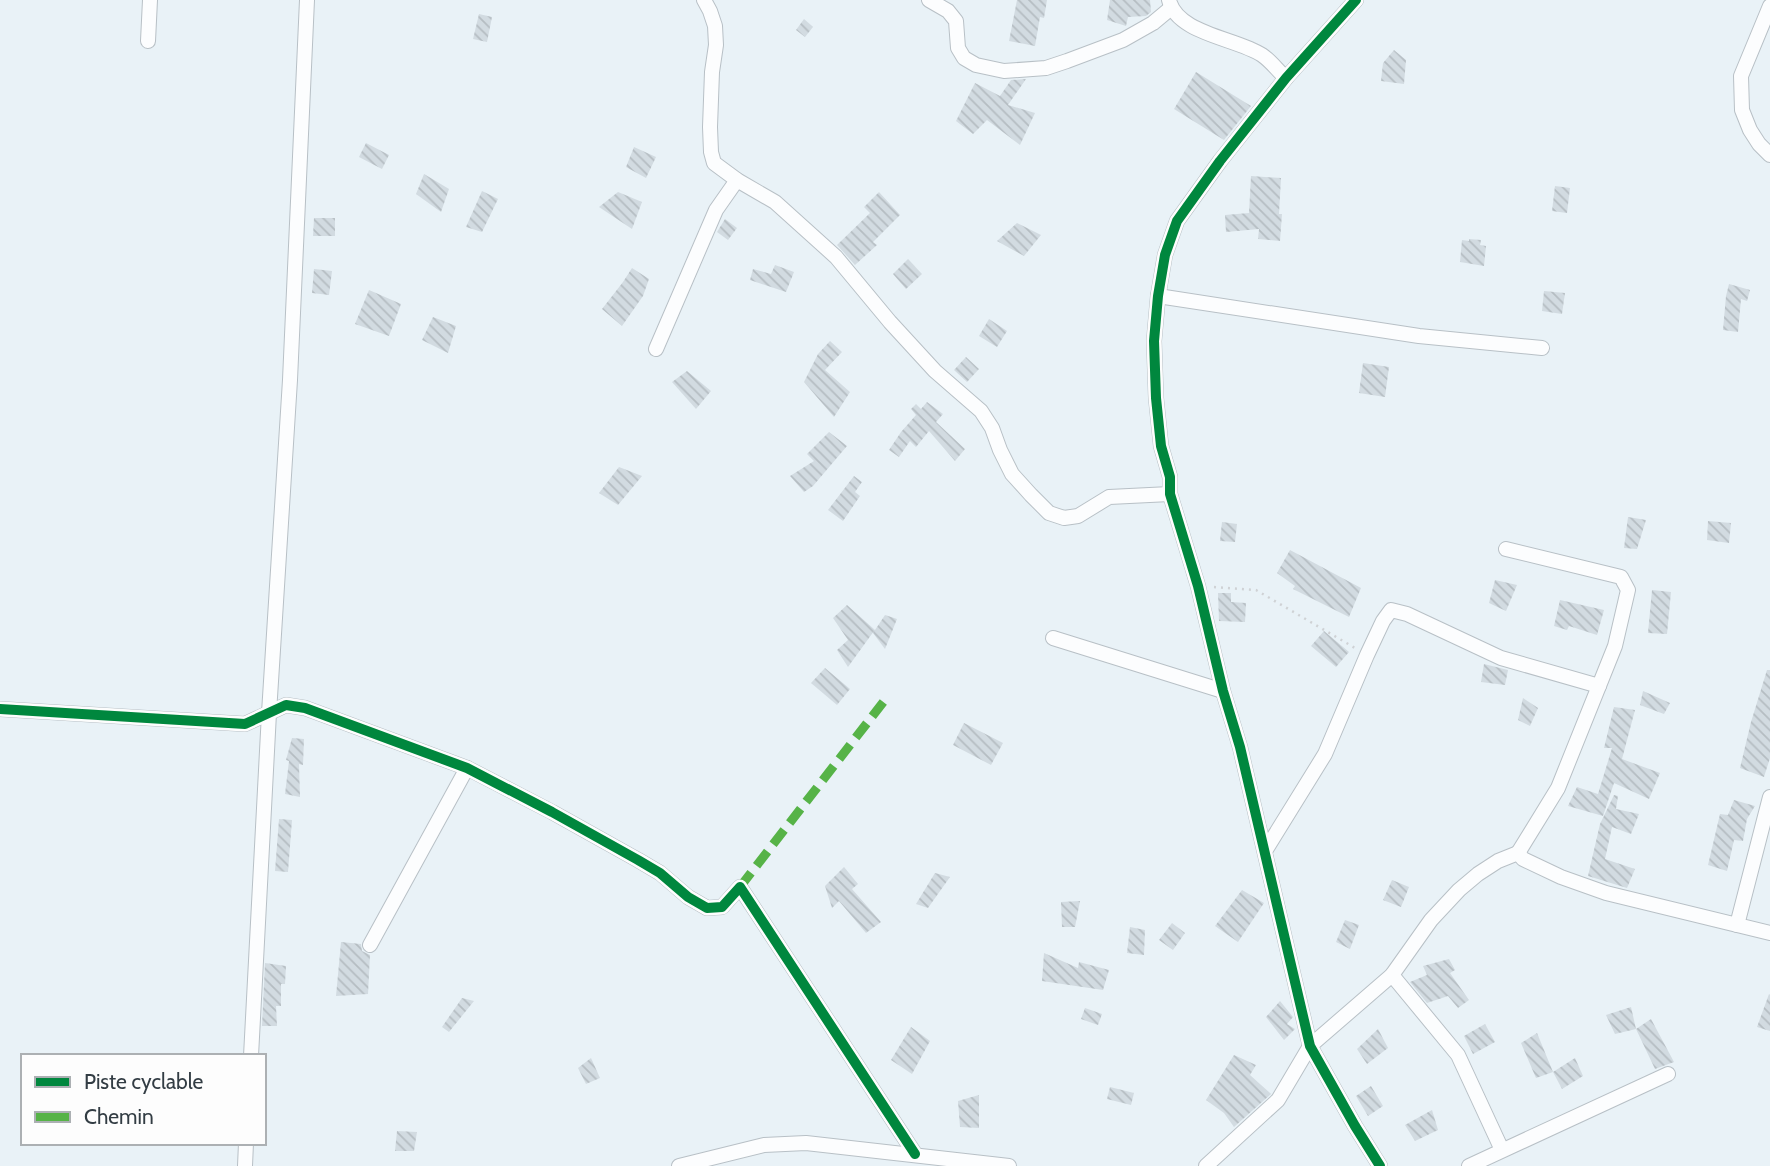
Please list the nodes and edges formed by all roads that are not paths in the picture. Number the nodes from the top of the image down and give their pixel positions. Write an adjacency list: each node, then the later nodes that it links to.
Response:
1 (150, 0): 8 (street)
2 (307, 0): 21 (street)
3 (704, 0): 11 (street)
4 (929, 0): 6 (street)
5 (1356, 0): 9 (street)
6 (1170, 4): 9 (street)
7 (1770, 6): 10 (street)
8 (148, 41)
9 (1286, 78): 12 (street)
10 (1770, 155)
11 (737, 180): 14 (street); 15 (street)
12 (1158, 296): 13 (street); 15 (street)
13 (1542, 348)
14 (656, 349)
15 (1170, 494): 19 (street)
16 (1506, 549): 18 (street)
17 (1053, 638): 19 (street)
18 (1599, 686): 24 (street); 25 (street)
19 (1223, 691): 24 (street)
20 (0, 709): 21 (street)
21 (269, 713): 22 (street); 31 (street)
22 (467, 768): 28 (street); 35 (street)
23 (1770, 797): 26 (street)
24 (1265, 851): 30 (street)
25 (1518, 853): 26 (street); 29 (street)
26 (1737, 925): 27 (street)
27 (1770, 933)
28 (370, 945)
29 (1392, 975): 30 (street); 34 (street)
30 (1310, 1046): 40 (street); 41 (street)
31 (251, 1054)
32 (1668, 1074): 34 (street)
33 (246, 1145): 37 (street)
34 (1502, 1150): 42 (street)
35 (915, 1154): 36 (street); 39 (street)
36 (698, 1163): 38 (street)
37 (245, 1166)
38 (679, 1166)
39 (1009, 1166)
40 (1206, 1166)
41 (1380, 1166)
42 (1469, 1166)

